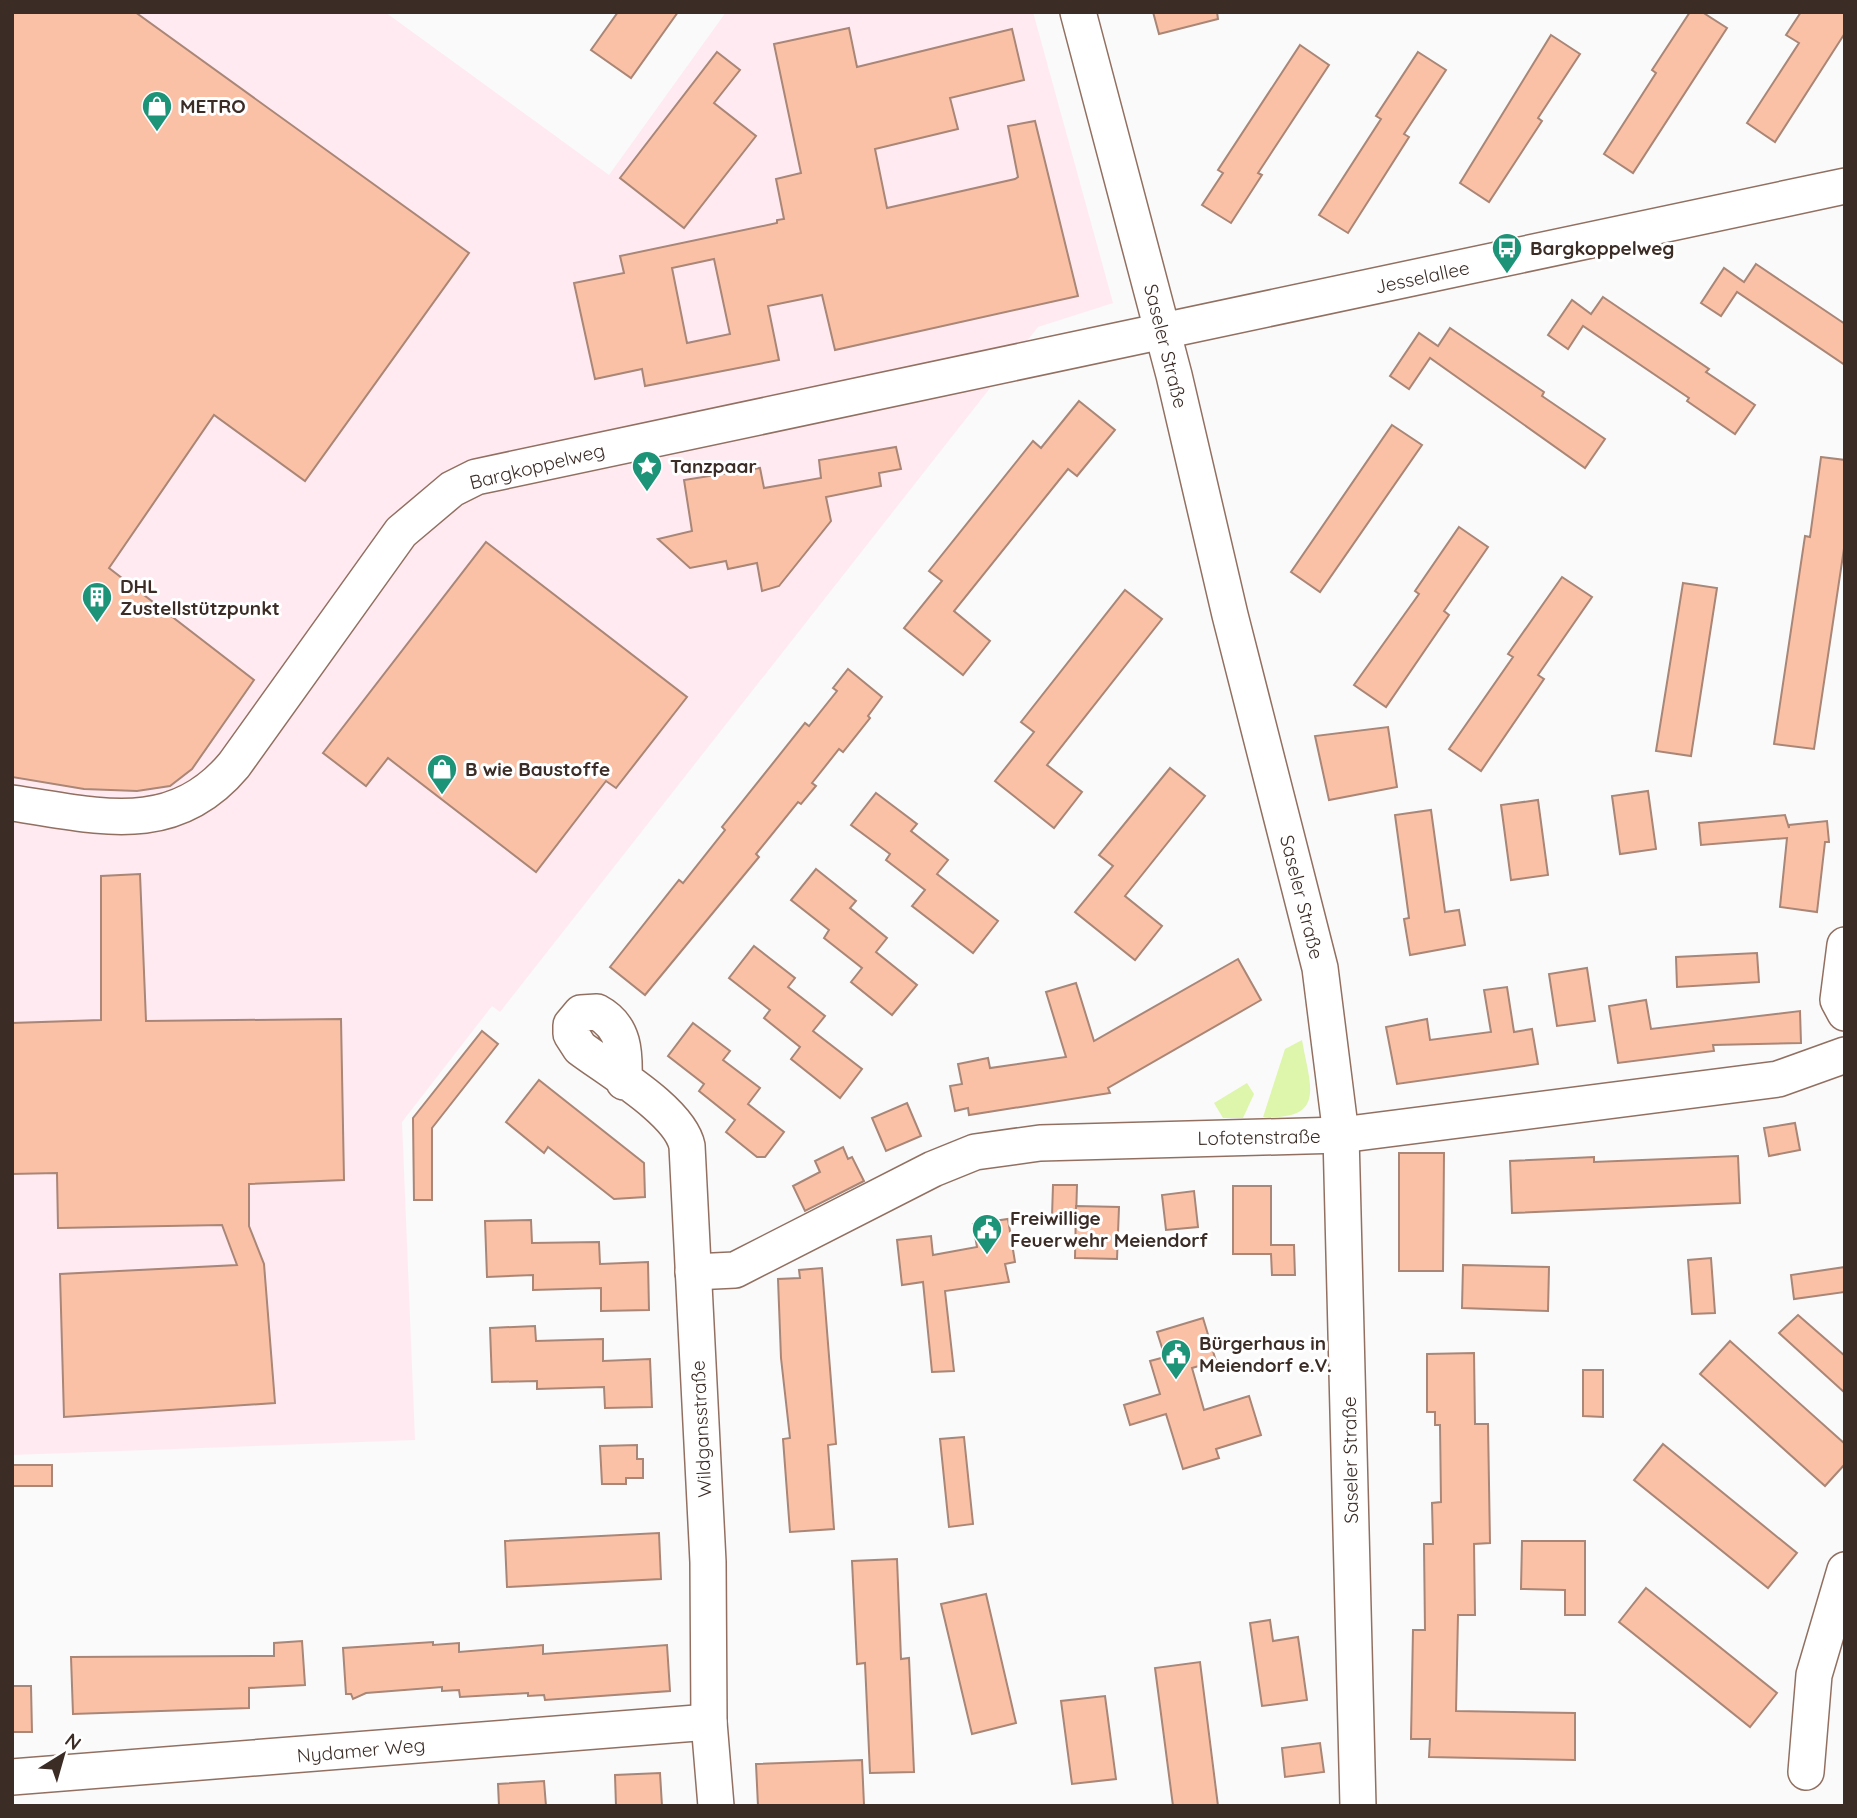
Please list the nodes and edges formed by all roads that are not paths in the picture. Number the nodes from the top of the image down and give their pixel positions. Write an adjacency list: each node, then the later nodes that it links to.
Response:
1 (1078, 12): 3 (street, Saseler Straße)
2 (1845, 186): 3 (street, Jesselallee)
3 (1162, 331): 4 (street, Bargkoppelweg); 9 (street, Saseler Straße)
4 (12, 803)
5 (1845, 946): 6 (street)
6 (1845, 1013)
7 (1845, 1055): 9 (street, Lofotenstraße)
8 (624, 1082): 10 (street, Wildgansstraße)
9 (1341, 1135): 10 (street, Lofotenstraße); 16 (street, Saseler Straße)
10 (693, 1272): 12 (street, Wildgansstraße)
11 (1845, 1570): 13 (street)
12 (709, 1723): 14 (street, Nydamer Weg); 15 (street, Wildgansstraße)
13 (1806, 1772)
14 (12, 1777)
15 (716, 1806)
16 (1358, 1806)

